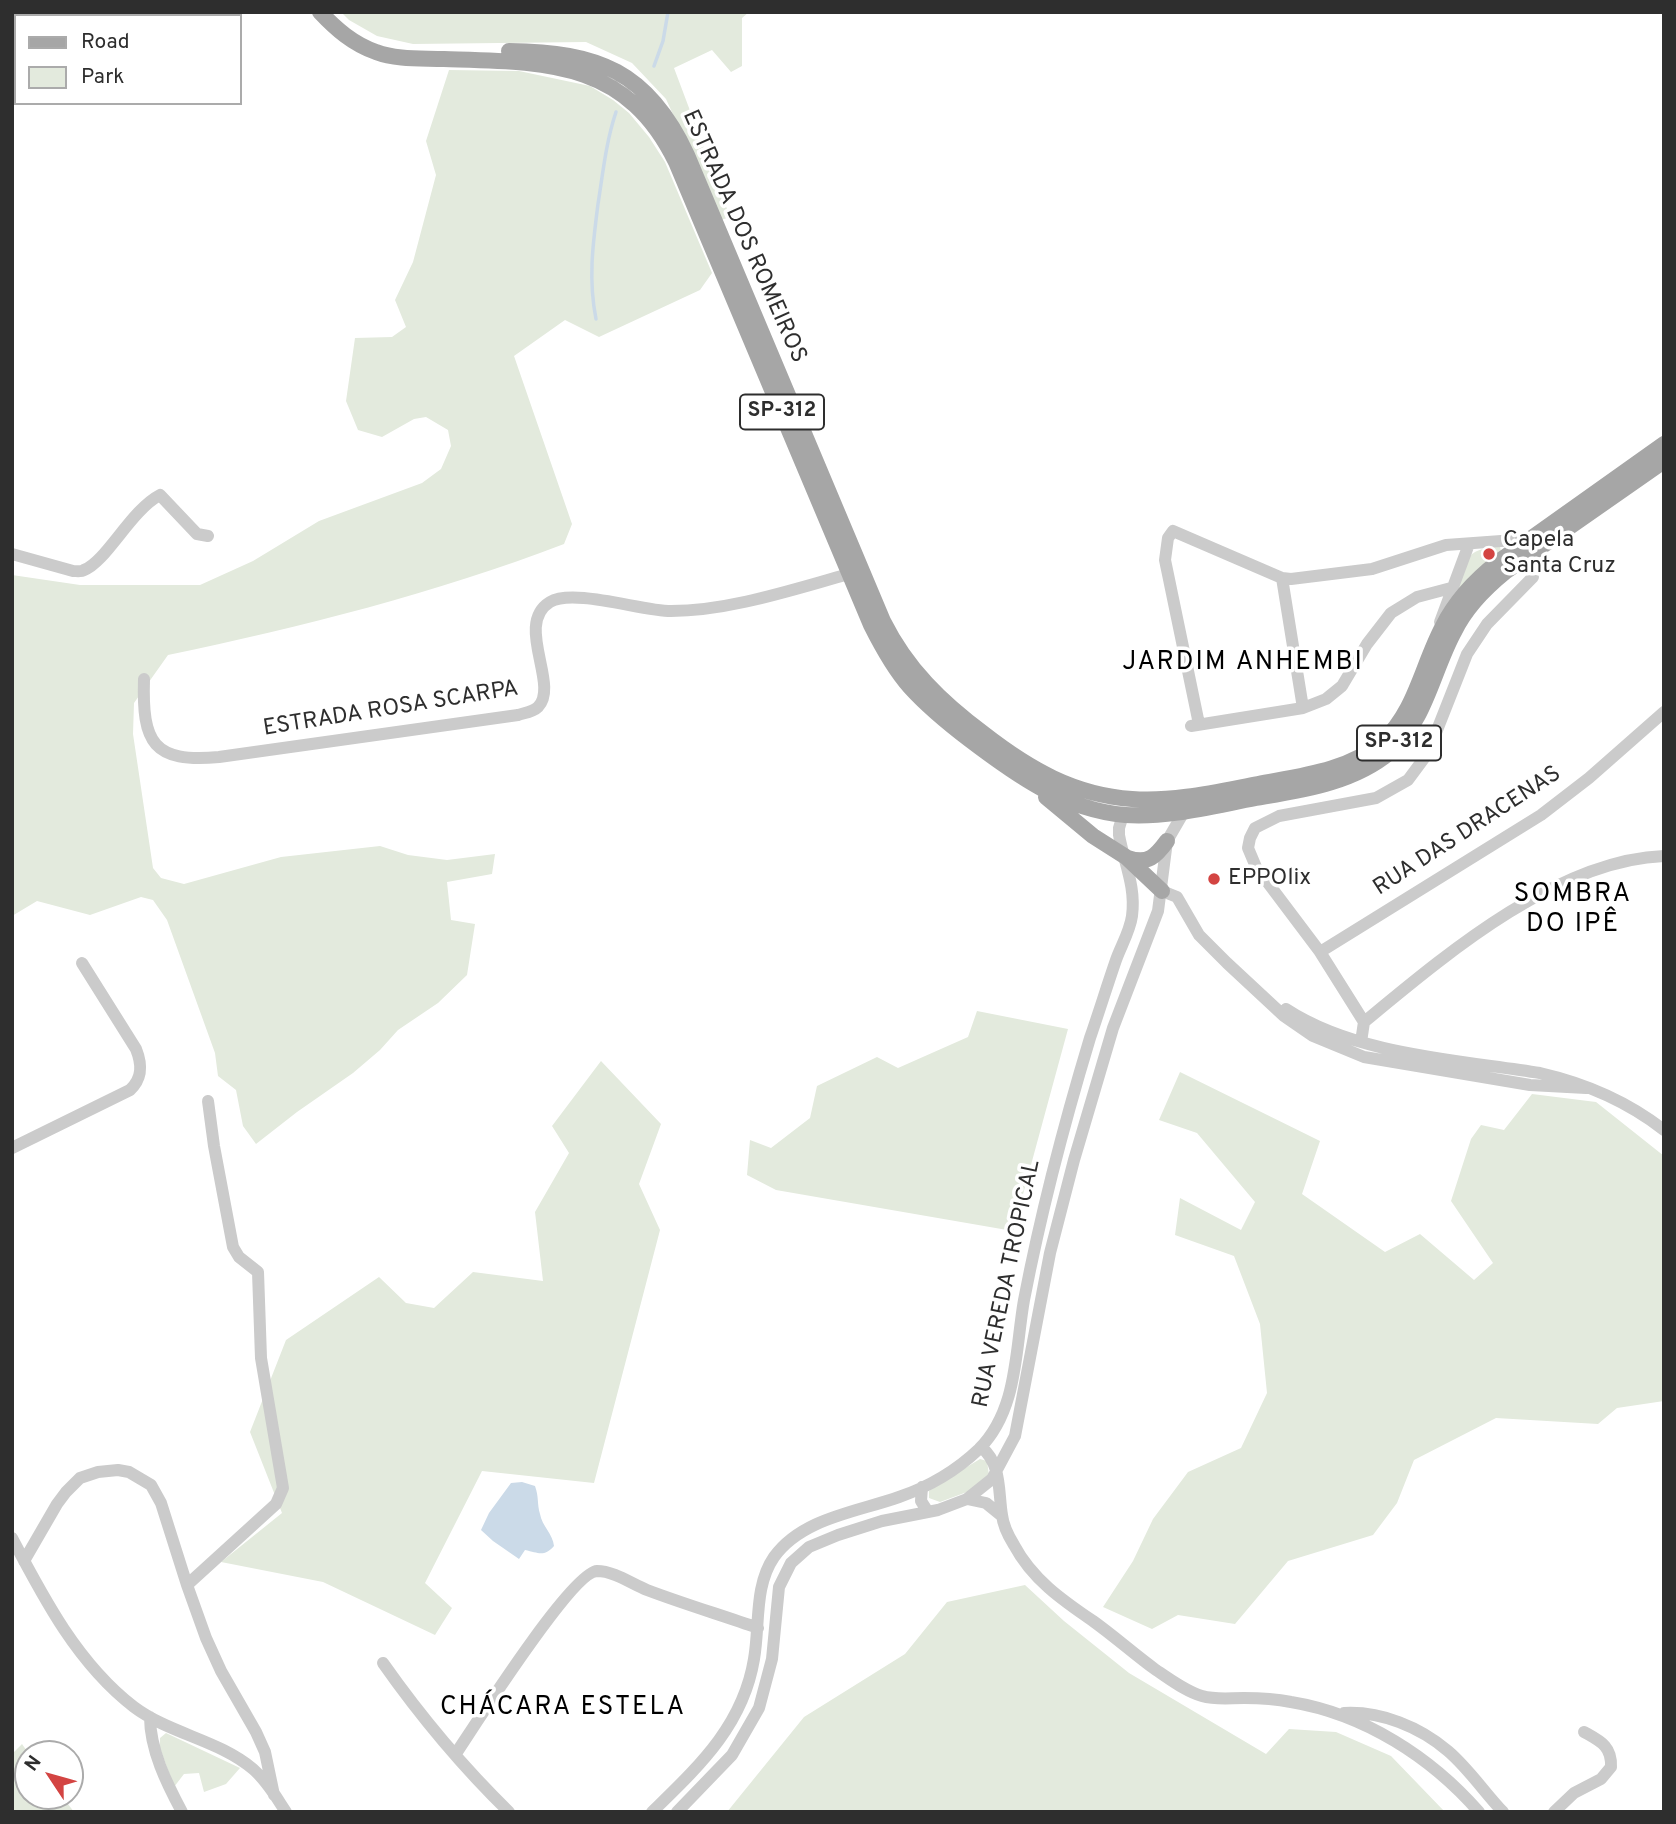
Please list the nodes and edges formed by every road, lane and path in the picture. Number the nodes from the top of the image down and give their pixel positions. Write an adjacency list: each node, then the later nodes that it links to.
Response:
1 (320, 12): 2 (main road, ESTRADA DOS ROMEIROS / SP-312)
2 (431, 58): 9 (main road, ESTRADA DOS ROMEIROS / SP-312); 18 (main road, ESTRADA DOS ROMEIROS / SP-312)
3 (1664, 444): 6 (main road, ESTRADA DOS ROMEIROS / SP-312)
4 (1664, 461): 18 (main road, ESTRADA DOS ROMEIROS / SP-312)
5 (208, 536): 8 (street)
6 (1530, 539): 7 (street); 13 (main road, ESTRADA DOS ROMEIROS / SP-312)
7 (1469, 544): 11 (street); 12 (street)
8 (12, 554)
9 (849, 574): 14 (street, ESTRADA ROSA SCARPA); 17 (main road, ESTRADA DOS ROMEIROS / SP-312)
10 (1533, 577): 24 (street)
11 (1282, 579): 15 (street); 15 (street)
12 (1451, 588): 13 (street); 15 (street)
13 (1436, 641): 18 (main road, ESTRADA DOS ROMEIROS / SP-312)
14 (144, 679)
15 (1303, 708)
16 (1664, 712): 24 (street, RUA DAS DRACENAS)
17 (1025, 780): 19 (main road, ESTRADA DOS ROMEIROS / SP-312); 22 (main road)
18 (1181, 805): 19 (main road, ESTRADA DOS ROMEIROS / SP-312); 20 (street)
19 (1123, 815): 22 (street, RUA VEREDA TROPICAL)
20 (1167, 841): 22 (main road); 23 (street, RUA VEREDA TROPICAL)
21 (1664, 856): 27 (street)
22 (1126, 857): 23 (main road); 33 (street, RUA VEREDA TROPICAL)
23 (1162, 891): 26 (street); 34 (street, RUA VEREDA TROPICAL)
24 (1320, 952): 27 (street)
25 (82, 963): 32 (street)
26 (1265, 997): 28 (street); 29 (street)
27 (1364, 1023): 28 (street)
28 (1361, 1042): 29 (street)
29 (1403, 1058): 31 (street)
30 (208, 1101): 42 (street)
31 (1664, 1130)
32 (12, 1148)
33 (981, 1447): 34 (street); 35 (street, RUA VEREDA TROPICAL)
34 (996, 1472): 36 (street, RUA VEREDA TROPICAL); 38 (street)
35 (922, 1487): 37 (street); 43 (street, RUA VEREDA TROPICAL)
36 (967, 1499): 37 (street, RUA VEREDA TROPICAL); 38 (street)
37 (928, 1512): 54 (street, RUA VEREDA TROPICAL)
38 (1002, 1516): 45 (street)
39 (40, 1533): 40 (street); 41 (street); 42 (street)
40 (14, 1542): 41 (street)
41 (24, 1561): 46 (street)
42 (187, 1585): 49 (street)
43 (758, 1628): 48 (street); 53 (street, RUA VEREDA TROPICAL)
44 (383, 1663): 48 (street)
45 (1340, 1713): 55 (street); 56 (street)
46 (150, 1717): 49 (street); 50 (street)
47 (1584, 1732): 57 (street)
48 (455, 1755): 52 (street)
49 (274, 1795): 51 (street)
50 (182, 1812)
51 (286, 1812)
52 (509, 1812)
53 (652, 1812)
54 (677, 1812)
55 (1479, 1812)
56 (1503, 1812)
57 (1554, 1812)

